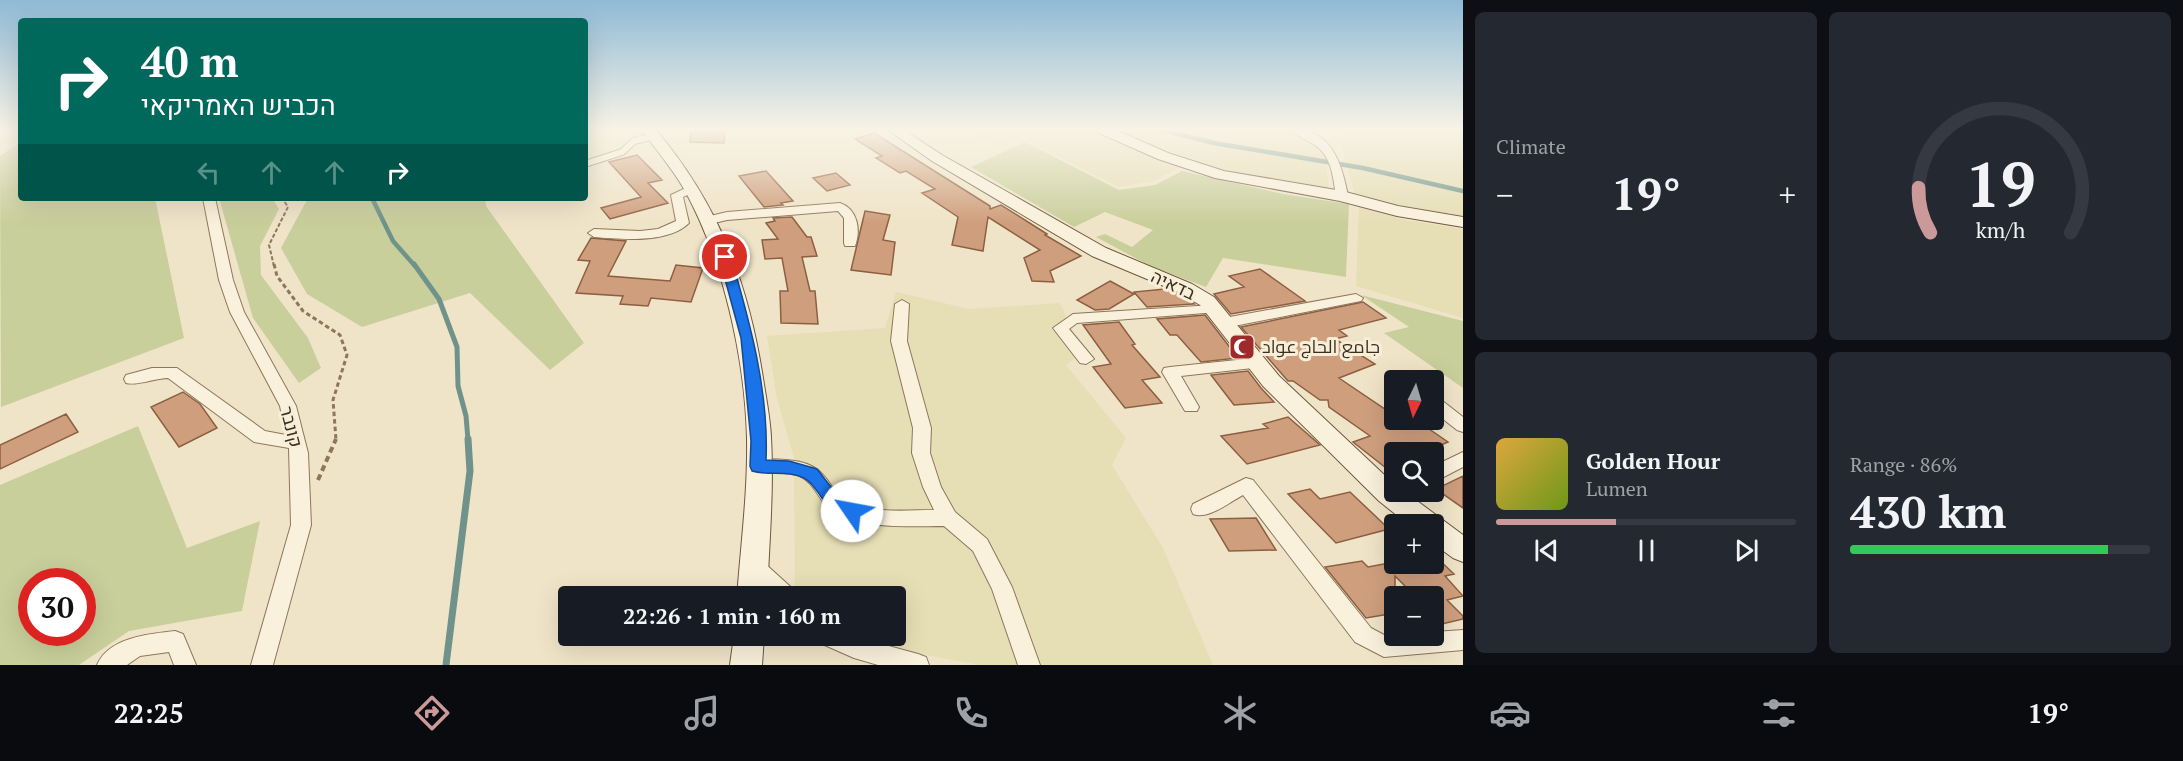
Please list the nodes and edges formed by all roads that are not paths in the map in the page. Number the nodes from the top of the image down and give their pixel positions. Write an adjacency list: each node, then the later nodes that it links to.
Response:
1 (672, 161): 5 (street)
2 (942, 161): 14 (street, בדאיה)
3 (1178, 161): 6 (street)
4 (1336, 161): 6 (street)
5 (692, 189): 8 (street); 10 (street)
6 (1342, 196): 9 (street)
7 (211, 201): 21 (street, קונבר)
8 (710, 220): 11 (street); 23 (street)
9 (1463, 222)
10 (594, 233)
11 (850, 243)
12 (1356, 298): 14 (street)
13 (902, 304): 29 (street)
14 (1219, 316): 15 (street); 16 (street, בדאיה)
15 (1086, 359)
16 (1256, 363): 18 (street); 25 (street, בדאיה)
17 (132, 379): 21 (street)
18 (1191, 407)
19 (1444, 411): 20 (street)
20 (1463, 426)
21 (297, 443): 40 (street, קונבר)
22 (1463, 459): 24 (street)
23 (758, 466): 29 (street); 32 (street)
24 (1444, 469)
25 (1384, 483)
26 (1405, 502): 28 (street, בדאיה)
27 (1200, 509): 35 (street)
28 (1418, 514)
29 (948, 518): 43 (street)
30 (1444, 536): 31 (street)
31 (1463, 550)
32 (754, 566): 33 (street); 34 (street)
33 (753, 586)
34 (775, 586)
35 (1463, 640)
36 (747, 646): 41 (street)
37 (850, 646): 42 (street)
38 (108, 665): 39 (street)
39 (185, 665)
40 (262, 665)
41 (746, 665)
42 (918, 665)
43 (1029, 665)

